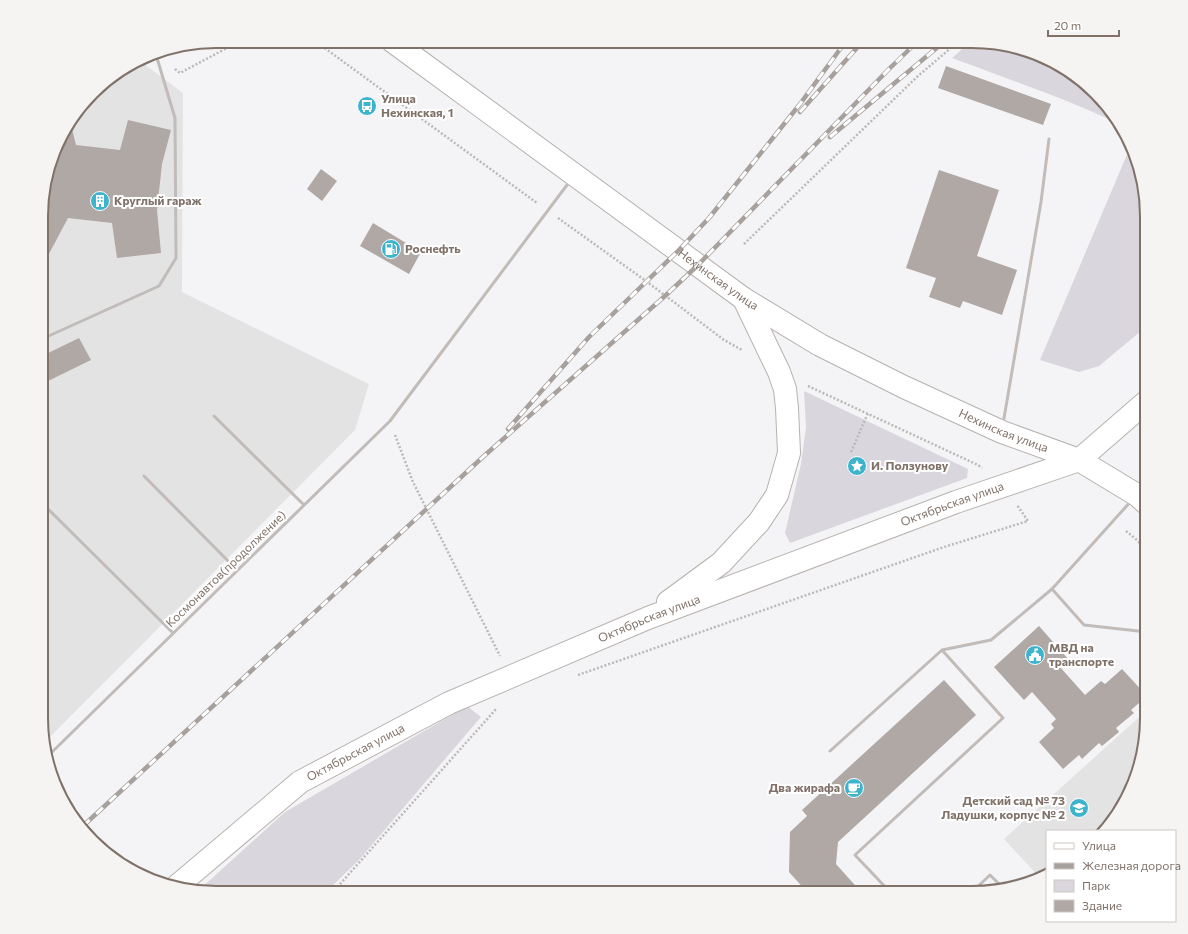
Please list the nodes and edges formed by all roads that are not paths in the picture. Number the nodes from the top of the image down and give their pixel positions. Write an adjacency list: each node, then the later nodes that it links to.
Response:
1 (402, 48): 4 (main road, Нехинская улица)
2 (157, 59): 6 (lane)
3 (1049, 139): 9 (lane)
4 (574, 174): 5 (main road, Нехинская улица); 14 (lane, Космонавтов(продолжение))
5 (744, 299): 9 (main road, Нехинская улица); 18 (main road)
6 (48, 336)
7 (1140, 407): 10 (main road, Октябрьская улица)
8 (214, 416): 14 (lane)
9 (1002, 432): 10 (main road, Нехинская улица)
10 (1078, 460): 12 (main road, Нехинская улица); 18 (main road, Октябрьская улица)
11 (144, 476): 16 (lane)
12 (1140, 498)
13 (1140, 501): 17 (lane)
14 (304, 505): 16 (lane, Космонавтов(продолжение))
15 (48, 509): 20 (lane)
16 (237, 570): 20 (lane, Космонавтов(продолжение))
17 (1052, 589): 19 (lane); 21 (lane)
18 (648, 618): 24 (main road, Октябрьская улица)
19 (1140, 631)
20 (173, 633): 23 (lane, Космонавтов(продолжение))
21 (942, 650): 22 (lane); 26 (lane)
22 (830, 751)
23 (51, 753)
24 (181, 882)
25 (999, 884): 27 (lane)
26 (885, 886)
27 (978, 886)

